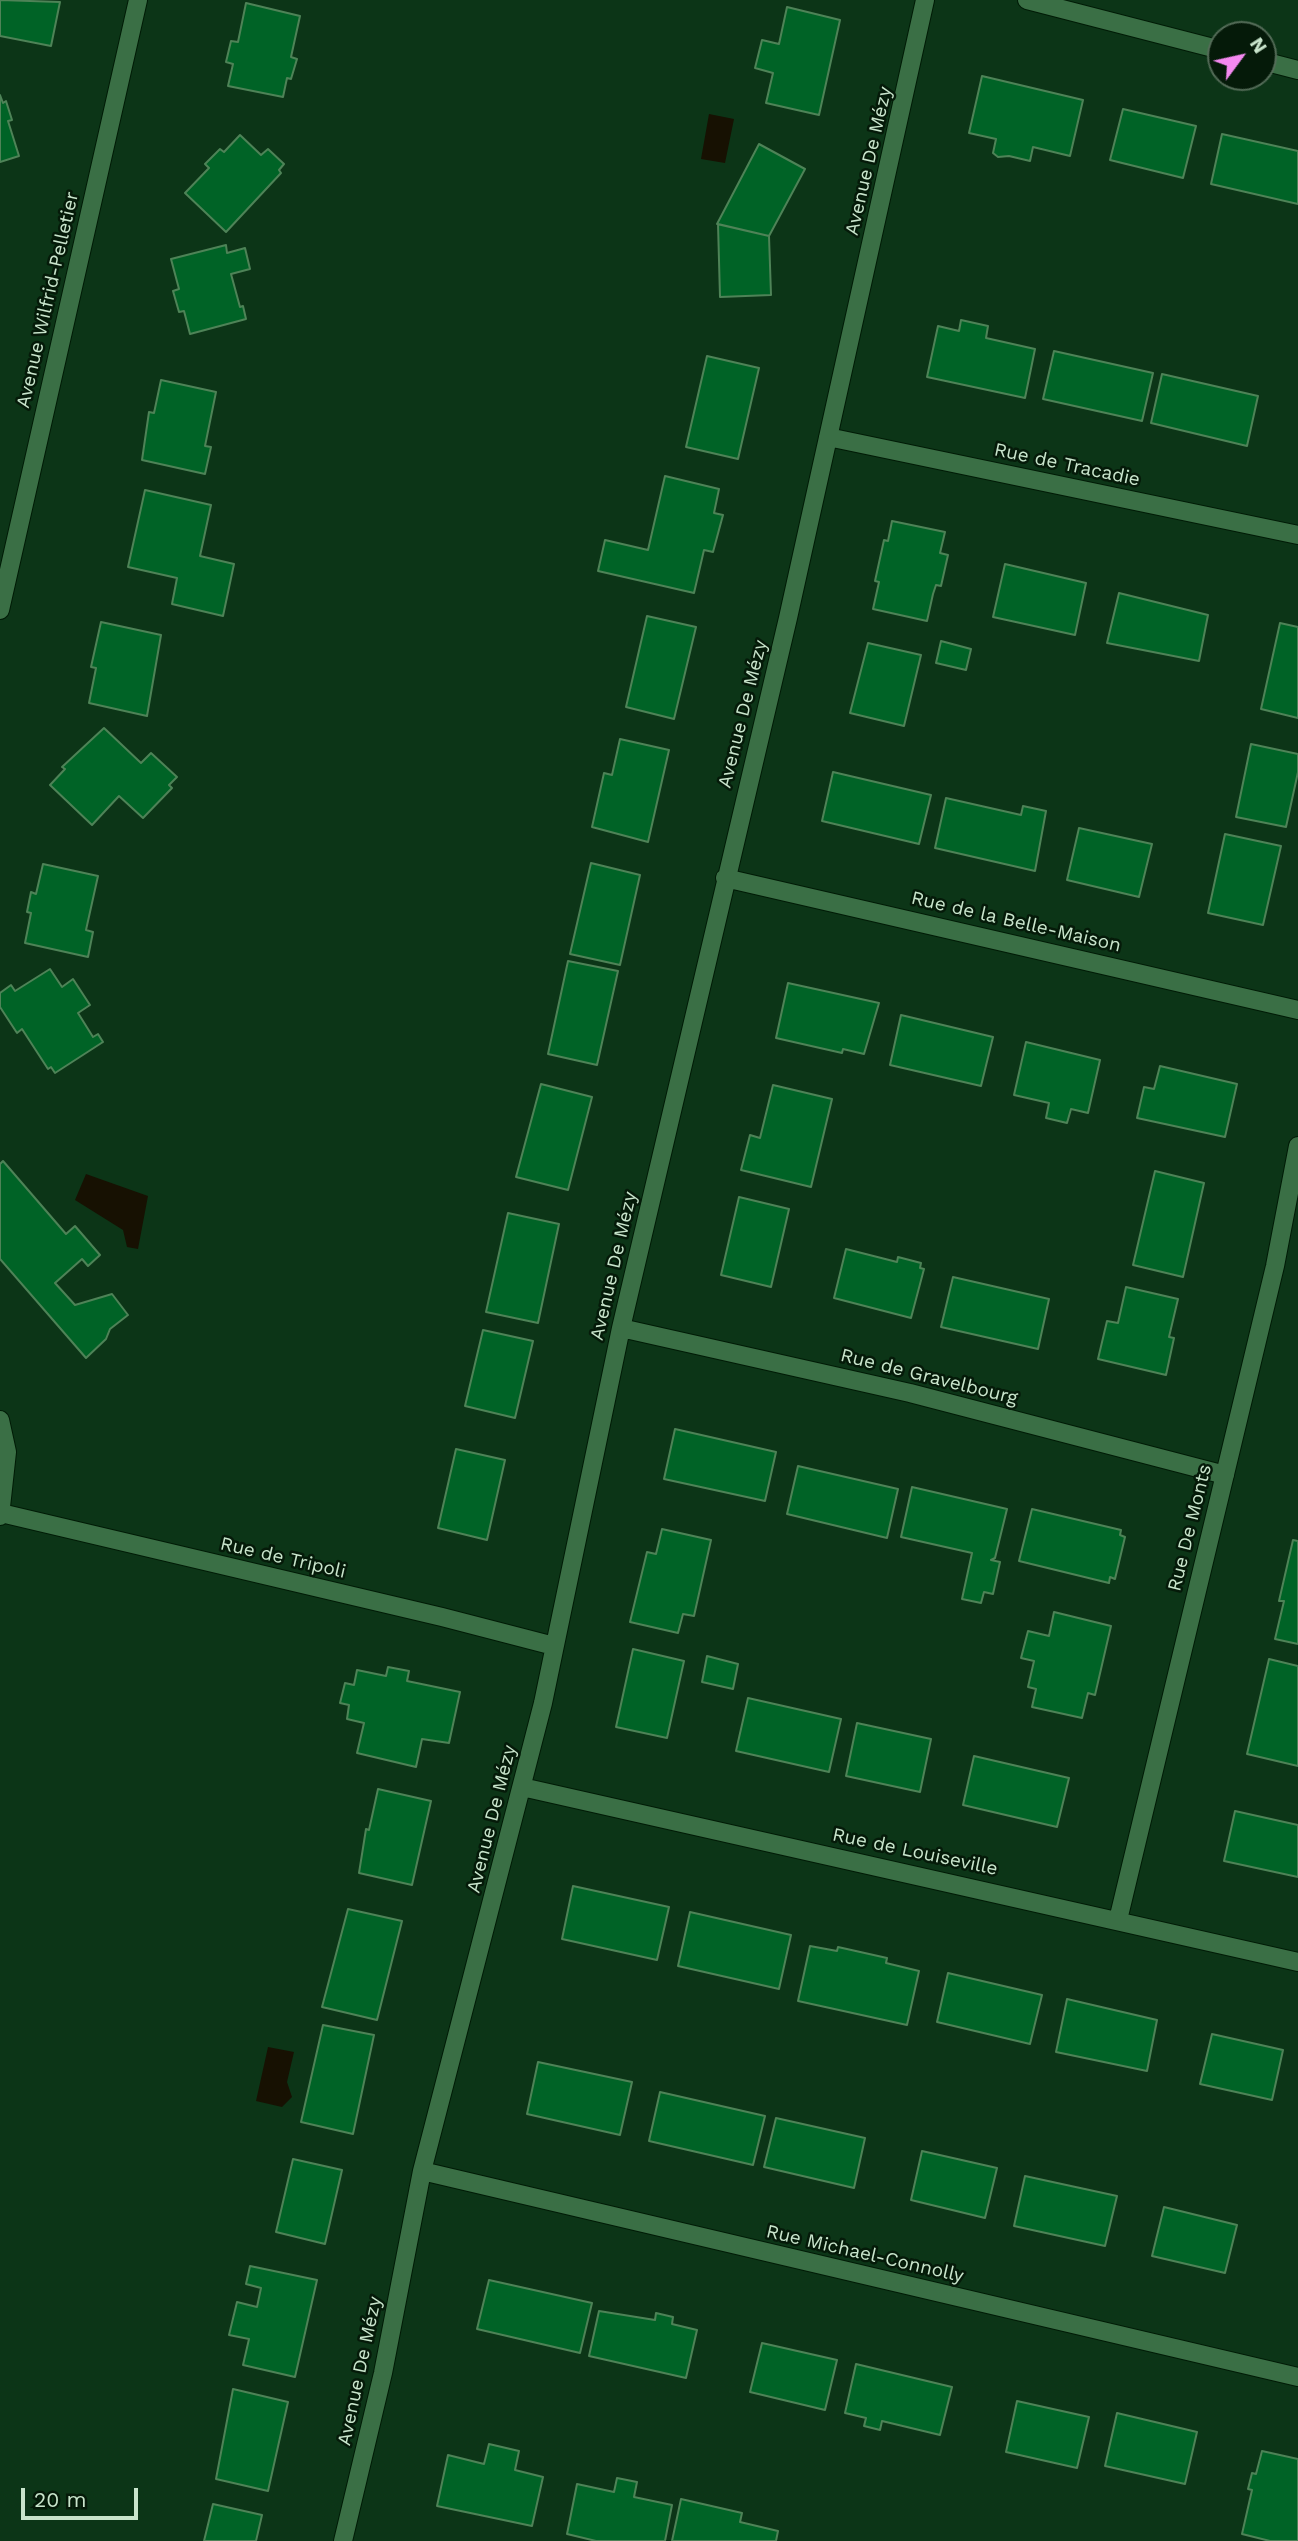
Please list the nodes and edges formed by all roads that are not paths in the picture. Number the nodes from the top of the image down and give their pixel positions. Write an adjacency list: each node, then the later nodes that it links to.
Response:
1 (138, 0): 9 (street, Avenue Wilfrid-Pelletier)
2 (925, 0): 7 (street, Avenue De Mézy)
3 (1027, 0): 4 (street)
4 (1207, 46)
5 (1277, 65): 6 (street)
6 (1298, 70)
7 (828, 437): 8 (street, Rue de Tracadie); 10 (street, Avenue De Mézy)
8 (1298, 535)
9 (0, 610)
10 (725, 878): 11 (street, Rue de la Belle-Maison); 13 (street, Avenue De Mézy)
11 (1298, 1010)
12 (1298, 1146): 15 (street, Rue De Monts)
13 (621, 1328): 15 (street, Rue de Gravelbourg); 17 (street, Avenue De Mézy)
14 (0, 1420): 16 (street)
15 (1226, 1475): 19 (street, Rue De Monts)
16 (1, 1515): 17 (street, Rue de Tripoli)
17 (554, 1646): 18 (street, Avenue De Mézy)
18 (522, 1787): 19 (street, Rue de Louiseville); 21 (street, Avenue De Mézy)
19 (1118, 1920): 20 (street, Rue de Louiseville)
20 (1298, 1962)
21 (422, 2171): 22 (street, Rue Michael-Connolly); 23 (street, Avenue De Mézy)
22 (1298, 2378)
23 (343, 2541)

